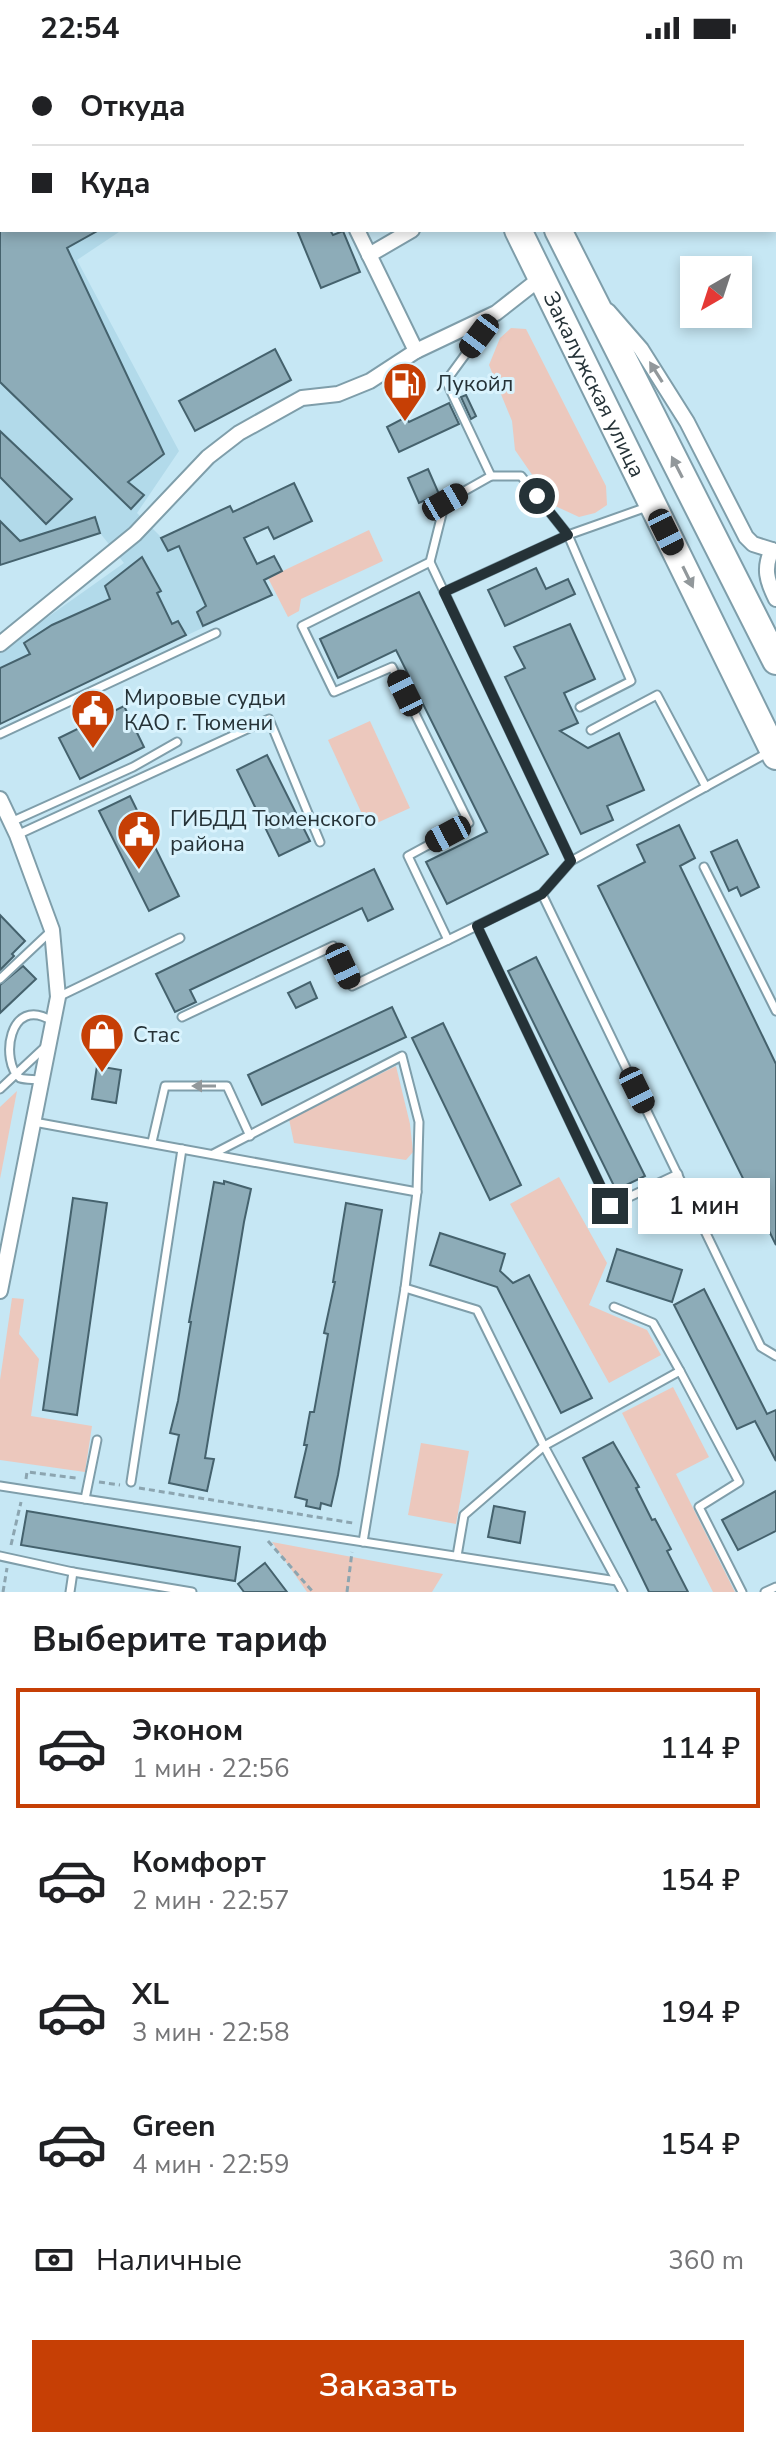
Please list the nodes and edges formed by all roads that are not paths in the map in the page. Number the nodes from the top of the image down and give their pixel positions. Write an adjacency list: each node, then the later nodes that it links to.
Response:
1 (358, 232): 5 (street)
2 (409, 232): 5 (street)
3 (519, 232): 6 (highway, Закалужская улица)
4 (559, 232): 7 (highway)
5 (369, 255): 9 (street)
6 (542, 277): 8 (street); 11 (highway, Закалужская улица)
7 (584, 284): 13 (street, one-way to 7); 19 (highway, one-way to 7)
8 (496, 313): 9 (street); 10 (lane)
9 (416, 351): 18 (street)
10 (491, 476): 12 (lane); 14 (lane)
11 (653, 505): 12 (lane); 24 (highway, Закалужская улица, one-way to 24)
12 (568, 535): 15 (lane); 20 (lane)
13 (774, 549): 16 (street)
14 (430, 562): 15 (lane); 35 (lane)
15 (444, 592): 29 (lane)
16 (776, 599)
17 (216, 633): 22 (lane)
18 (0, 644)
19 (776, 661)
20 (580, 707)
21 (591, 730): 25 (lane)
22 (0, 734)
23 (177, 742): 27 (lane)
24 (774, 752): 25 (lane)
25 (706, 787): 29 (lane)
26 (0, 799): 27 (street)
27 (14, 828): 28 (lane); 33 (street)
28 (320, 842)
29 (571, 861): 31 (lane)
30 (704, 867): 38 (lane)
31 (542, 894): 32 (lane); 50 (lane)
32 (477, 926): 35 (lane); 50 (lane)
33 (52, 930): 36 (lane); 37 (street)
34 (180, 938): 37 (lane)
35 (448, 940): 39 (lane)
36 (0, 979)
37 (58, 997): 40 (street)
38 (776, 1011)
39 (182, 1017)
40 (52, 1021): 41 (street); 42 (lane)
41 (47, 1045): 42 (lane); 43 (street)
42 (16, 1074): 43 (lane); 44 (lane)
43 (40, 1080): 45 (street)
44 (0, 1089)
45 (32, 1122): 47 (lane); 52 (street)
46 (250, 1136): 47 (lane, one-way to 47); 49 (lane); 51 (lane)
47 (152, 1142): 48 (lane)
48 (182, 1149): 49 (lane); 60 (lane)
49 (213, 1154): 51 (lane)
50 (678, 1174): 56 (lane)
51 (417, 1192): 53 (lane)
52 (3, 1253): 54 (street)
53 (405, 1288): 59 (lane); 63 (lane)
54 (0, 1291)
55 (614, 1307): 57 (lane)
56 (776, 1356)
57 (680, 1371): 59 (lane); 72 (lane)
58 (97, 1440): 62 (lane)
59 (544, 1446): 65 (lane); 67 (lane)
60 (131, 1482)
61 (0, 1486): 62 (lane)
62 (85, 1499): 63 (lane)
63 (363, 1542): 65 (lane)
64 (0, 1556): 66 (lane)
65 (457, 1556): 67 (lane)
66 (73, 1572): 69 (lane); 70 (lane)
67 (617, 1581): 71 (lane)
68 (776, 1587): 73 (lane)
69 (70, 1592)
70 (192, 1592)
71 (623, 1592)
72 (742, 1592)
73 (765, 1592)

